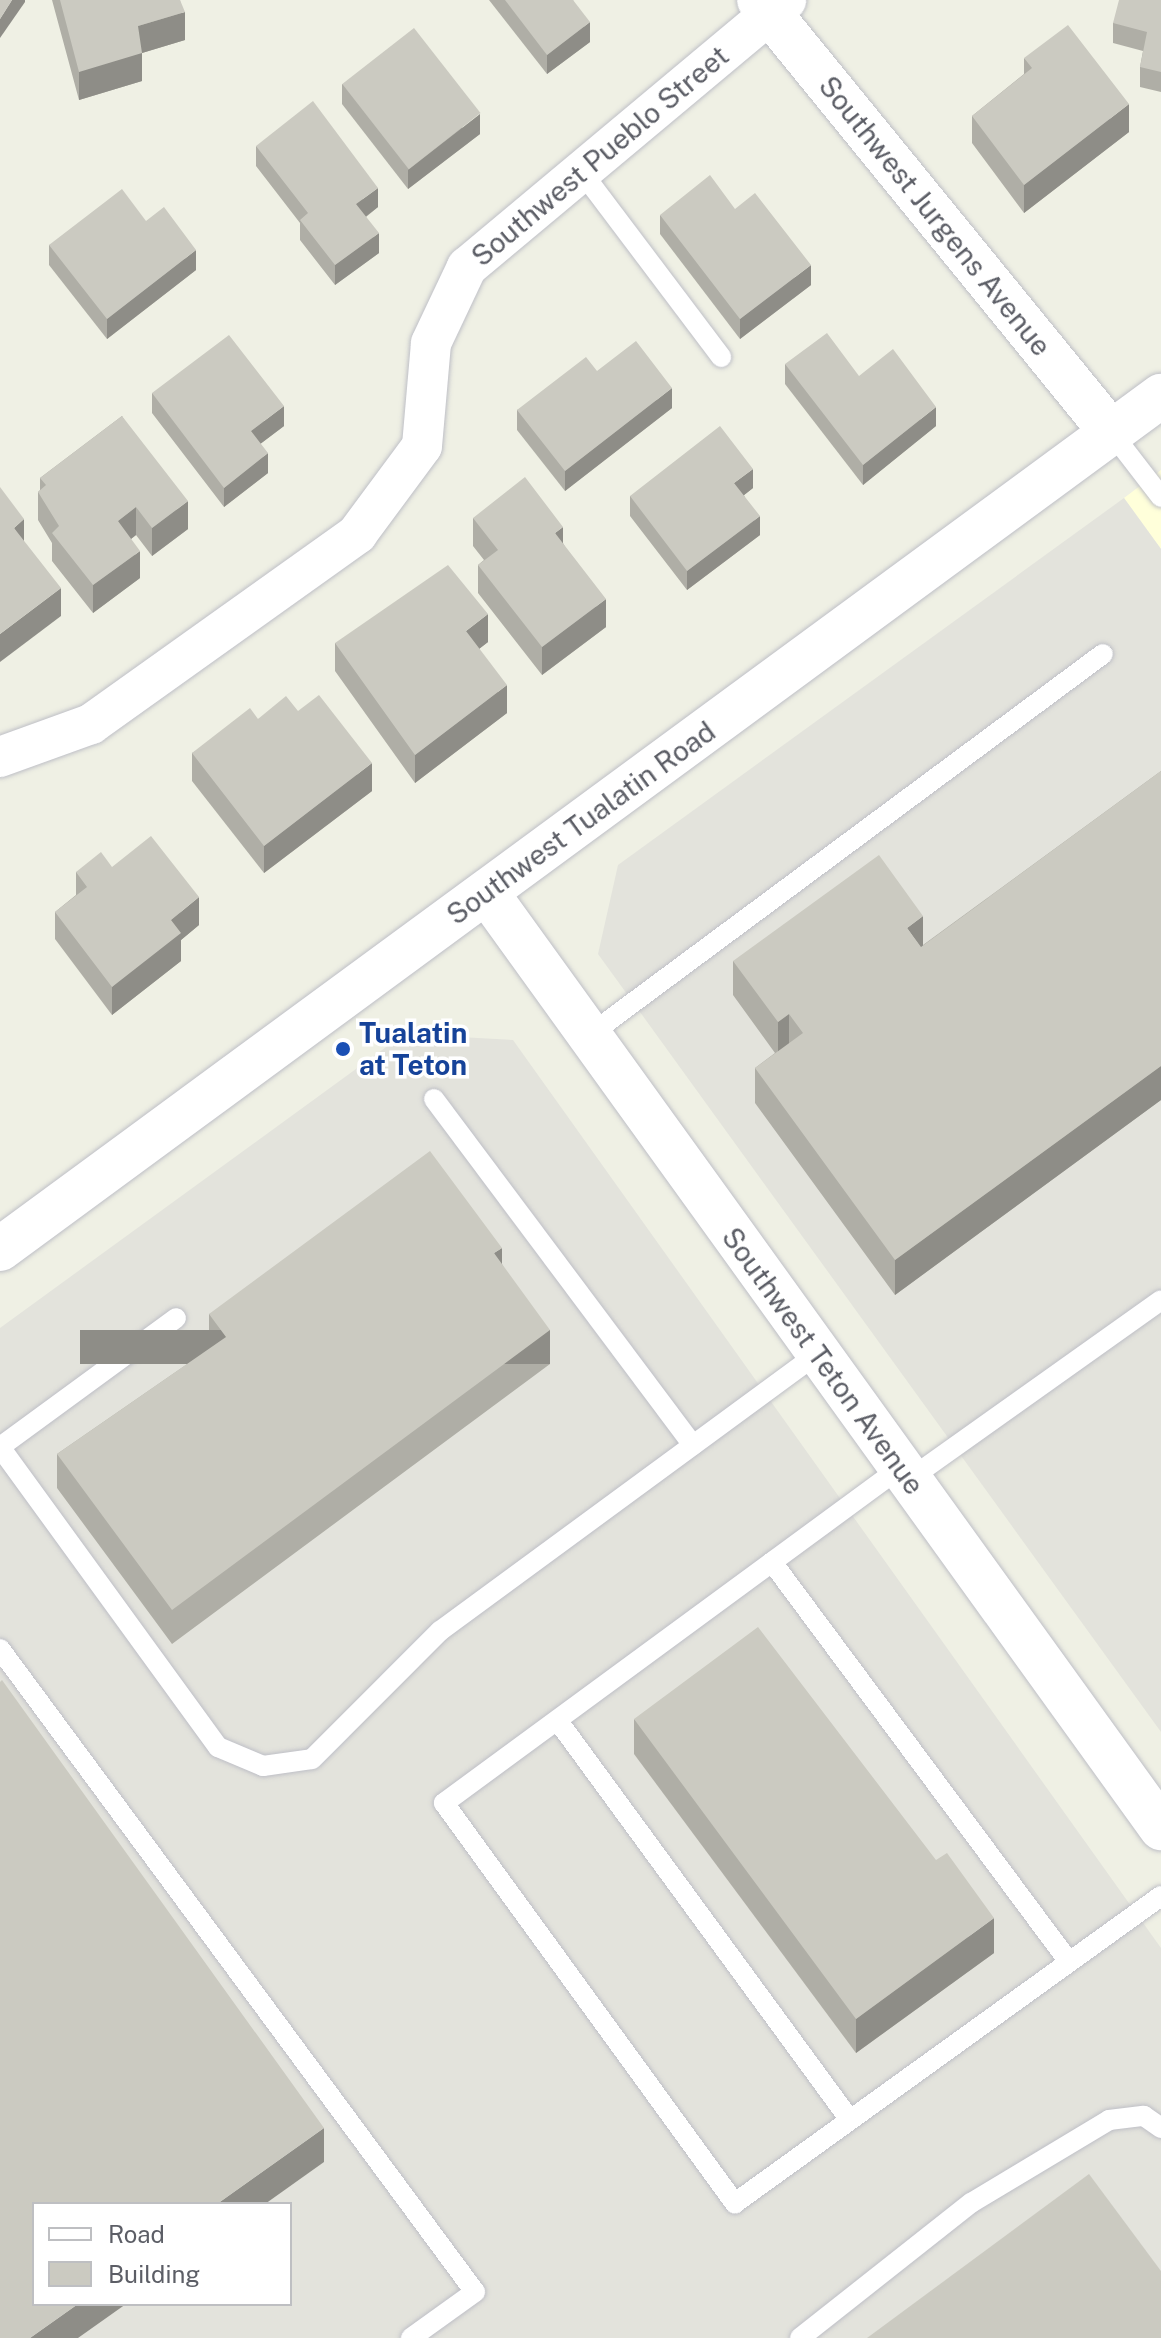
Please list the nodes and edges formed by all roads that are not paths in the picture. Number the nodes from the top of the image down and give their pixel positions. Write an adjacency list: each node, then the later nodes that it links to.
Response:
1 (772, 5): 2 (street, Southwest Pueblo Street); 5 (street, Southwest Jurgens Avenue)
2 (581, 171): 3 (lane); 8 (street, Southwest Pueblo Street)
3 (721, 357)
4 (1161, 396): 5 (street, Southwest Tualatin Road)
5 (1111, 432): 6 (lane); 9 (street, Southwest Tualatin Road)
6 (1161, 497)
7 (1103, 654): 10 (lane)
8 (0, 757)
9 (487, 893): 10 (street, Southwest Teton Avenue); 12 (street, Southwest Tualatin Road)
10 (588, 1036): 15 (street, Southwest Teton Avenue)
11 (434, 1099): 16 (lane)
12 (0, 1249)
13 (1161, 1300): 18 (lane)
14 (176, 1318): 17 (lane)
15 (817, 1354): 16 (lane); 18 (street, Southwest Teton Avenue)
16 (693, 1445): 17 (lane)
17 (0, 1447)
18 (904, 1474): 19 (lane); 22 (street, Southwest Teton Avenue)
19 (772, 1562): 21 (lane); 24 (lane)
20 (0, 1649): 27 (lane)
21 (558, 1721): 25 (lane); 25 (lane)
22 (1161, 1828)
23 (1161, 1896): 24 (lane)
24 (1069, 1962): 25 (lane)
25 (850, 2120)
26 (1161, 2128): 28 (lane)
27 (411, 2338)
28 (800, 2338)

